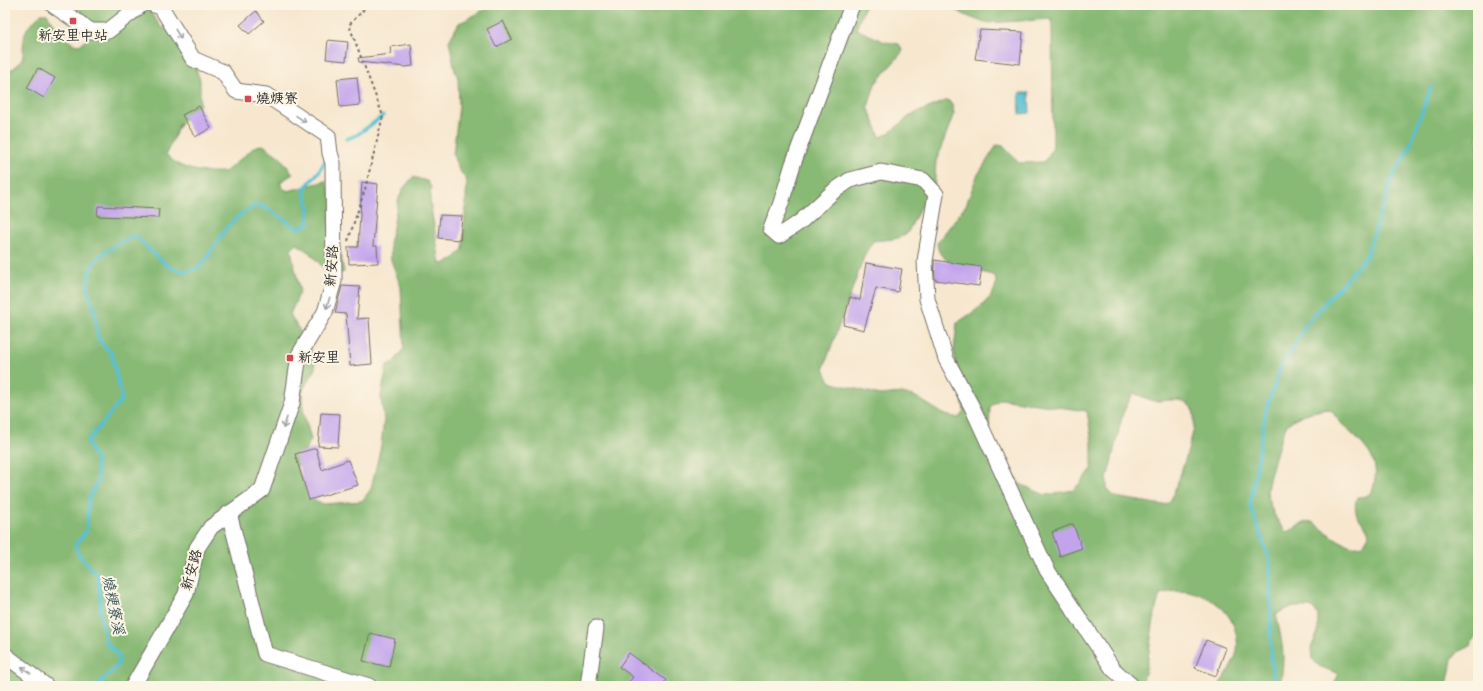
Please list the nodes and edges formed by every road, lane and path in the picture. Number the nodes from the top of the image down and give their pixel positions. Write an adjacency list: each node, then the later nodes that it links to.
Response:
1 (53, 5): 2 (street)
2 (141, 5)
3 (154, 5): 7 (street, 新安路, one-way to 7)
4 (368, 5): 6 (path)
5 (852, 5): 14 (street)
6 (346, 246)
7 (229, 513): 11 (street, 新安路); 12 (street)
8 (596, 628): 13 (street)
9 (5, 655): 10 (street, one-way to 9)
10 (46, 686)
11 (133, 686)
12 (369, 686)
13 (588, 686)
14 (1132, 686)

